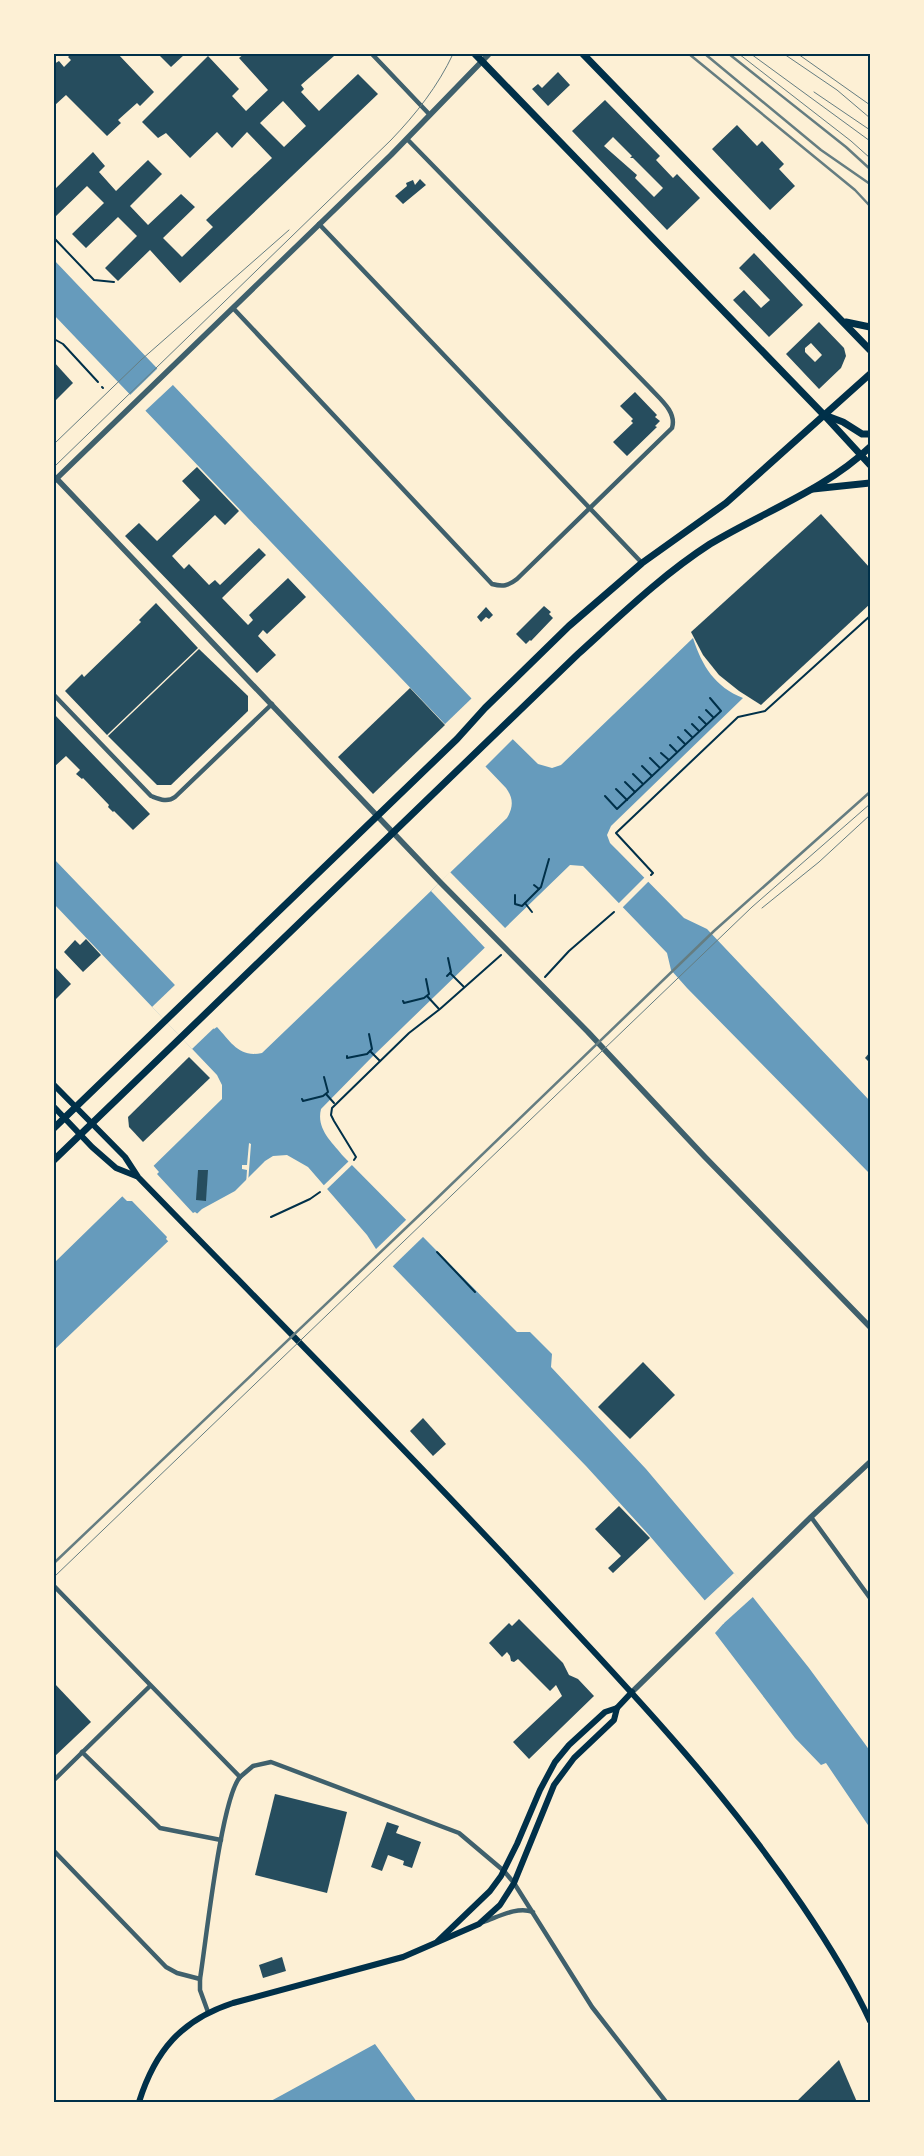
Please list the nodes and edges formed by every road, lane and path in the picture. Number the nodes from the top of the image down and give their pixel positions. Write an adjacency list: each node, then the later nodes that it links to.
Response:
1 (372, 54): 6 (street)
2 (474, 54): 5 (main road)
3 (489, 54): 5 (street)
4 (583, 54): 12 (main road)
5 (482, 61): 6 (street); 18 (main road)
6 (430, 115): 7 (street)
7 (407, 139): 8 (street); 26 (street)
8 (319, 224): 11 (street); 26 (street)
9 (54, 238): 10 (path)
10 (114, 282)
11 (233, 308): 23 (street); 26 (street)
12 (840, 318): 13 (main road); 15 (main road)
13 (870, 327)
14 (54, 340): 17 (path)
15 (870, 350)
16 (870, 374): 18 (main road)
17 (98, 382)
18 (824, 415): 19 (main road); 21 (main road); 27 (main road)
19 (870, 434)
20 (870, 447): 21 (main road)
21 (861, 456): 22 (main road); 25 (main road)
22 (870, 465)
23 (55, 479): 31 (street)
24 (870, 483): 25 (main road)
25 (810, 490): 58 (main road)
26 (590, 508): 27 (street)
27 (642, 563): 57 (main road)
28 (870, 616): 60 (path)
29 (54, 695): 31 (street)
30 (710, 698): 34 (path)
31 (272, 704): 57 (street)
32 (706, 710): 34 (path)
33 (699, 717): 36 (path)
34 (713, 718): 36 (path)
35 (692, 724): 38 (path)
36 (706, 725): 38 (path)
37 (685, 730): 40 (path)
38 (699, 731): 40 (path)
39 (678, 737): 41 (path)
40 (692, 738): 41 (path)
41 (685, 744): 43 (path)
42 (670, 745): 43 (path)
43 (677, 752): 46 (path)
44 (662, 753): 46 (path)
45 (650, 758): 48 (path)
46 (669, 760): 48 (path)
47 (642, 766): 50 (path)
48 (660, 768): 50 (path)
49 (633, 774): 52 (path)
50 (652, 776): 52 (path)
51 (625, 782): 54 (path)
52 (643, 784): 54 (path)
53 (616, 789): 56 (path)
54 (635, 792): 56 (path)
55 (605, 796): 56 (path)
56 (626, 800)
57 (378, 816): 58 (street); 85 (main road)
58 (394, 832): 67 (street); 87 (main road)
59 (549, 859): 62 (path)
60 (651, 875)
61 (534, 885): 62 (path)
62 (539, 889): 64 (path)
63 (515, 895): 64 (path)
64 (525, 903): 65 (path)
65 (532, 912)
66 (614, 912): 69 (path)
67 (507, 950): 71 (path); 97 (street)
68 (448, 958): 71 (path)
69 (549, 972)
70 (426, 979): 72 (path)
71 (464, 987): 74 (path)
72 (427, 996): 73 (path); 74 (path)
73 (403, 1001)
74 (440, 1010): 78 (path)
75 (369, 1034): 76 (path)
76 (370, 1051): 77 (path); 78 (path)
77 (347, 1056)
78 (380, 1061): 83 (path)
79 (324, 1077): 81 (path)
80 (54, 1085): 85 (main road)
81 (326, 1094): 82 (path); 83 (path)
82 (302, 1098)
83 (335, 1104): 91 (path)
84 (54, 1107): 86 (main road)
85 (75, 1108): 86 (main road); 87 (main road)
86 (64, 1118): 88 (main road); 89 (main road)
87 (91, 1124): 89 (main road); 92 (main road)
88 (54, 1128)
89 (80, 1135): 90 (main road); 92 (main road)
90 (54, 1160)
91 (354, 1160)
92 (138, 1177): 103 (main road)
93 (320, 1192): 94 (path)
94 (271, 1217)
95 (437, 1252): 96 (path)
96 (475, 1292)
97 (870, 1326)
98 (870, 1462): 99 (street)
99 (811, 1518): 101 (street); 103 (street)
100 (54, 1586): 102 (street)
101 (870, 1598)
102 (150, 1686): 105 (street); 106 (street)
103 (632, 1692): 104 (main road); 117 (main road)
104 (617, 1708): 110 (main road); 111 (main road)
105 (82, 1752): 107 (street); 108 (street)
106 (240, 1777): 108 (street); 110 (street)
107 (54, 1780)
108 (221, 1840): 115 (street)
109 (54, 1851): 115 (street)
110 (504, 1871): 111 (street); 114 (main road)
111 (514, 1883): 112 (street); 113 (main road)
112 (534, 1912): 113 (street); 119 (street)
113 (479, 1924): 114 (main road)
114 (435, 1944): 116 (main road)
115 (200, 1979): 116 (street)
116 (208, 2012): 118 (main road)
117 (870, 2021)
118 (138, 2102)
119 (666, 2102)

